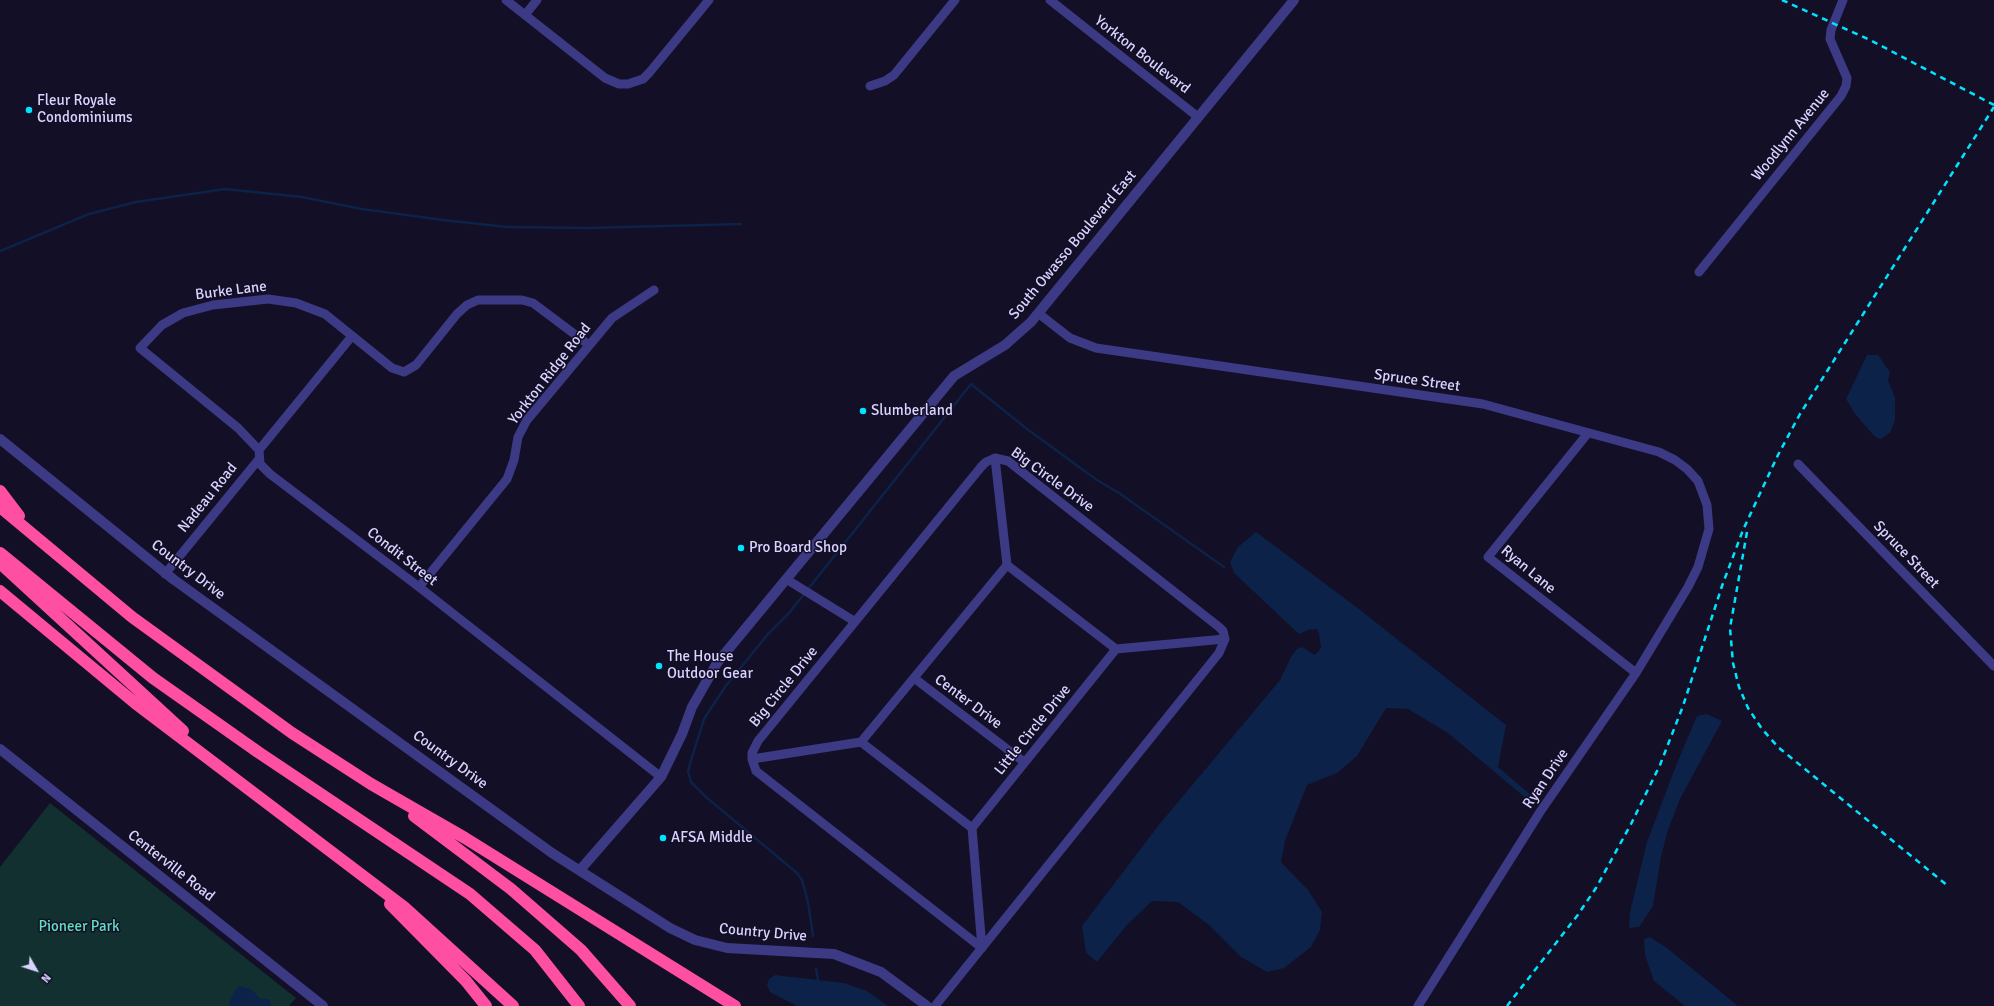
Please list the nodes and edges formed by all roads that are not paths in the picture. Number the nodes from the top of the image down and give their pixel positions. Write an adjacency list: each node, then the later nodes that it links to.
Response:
1 (506, 0): 8 (street)
2 (537, 0): 8 (street)
3 (709, 0): 8 (street)
4 (955, 0): 9 (street)
5 (1050, 0): 10 (street, Yorkton Boulevard)
6 (1294, 0): 10 (street, South Owasso Boulevard East)
7 (1843, 0): 11 (street, Woodlynn Avenue)
8 (525, 15)
9 (870, 86)
10 (1198, 117): 13 (street, South Owasso Boulevard East)
11 (1699, 272)
12 (654, 290): 15 (street, Yorkton Ridge Road)
13 (1038, 313): 17 (street, Spruce Street); 30 (street, South Owasso Boulevard East)
14 (352, 336): 15 (street, Burke Lane); 16 (street, Burke Lane); 19 (street, Nadeau Road)
15 (589, 345): 31 (street, Yorkton Ridge Road)
16 (140, 348): 19 (street, Condit Street)
17 (1588, 433): 28 (street, Spruce Street); 37 (street, Ryan Lane)
18 (0, 439): 29 (street, Country Drive)
19 (259, 455): 29 (street, Nadeau Road); 31 (street, Condit Street)
20 (995, 458): 27 (street); 33 (street, Big Circle Drive); 34 (street, Big Circle Drive)
21 (1798, 464): 36 (street, Spruce Street)
22 (0, 491): 24 (highway)
23 (0, 507): 24 (highway)
24 (32, 533): 45 (highway)
25 (0, 553): 53 (highway)
26 (0, 563): 43 (highway)
27 (1007, 565): 35 (street); 38 (street)
28 (1698, 567): 37 (street, Ryan Drive)
29 (165, 574): 47 (street, Country Drive)
30 (786, 580): 33 (street); 44 (street, South Owasso Boulevard East)
31 (419, 587): 44 (street, Condit Street)
32 (0, 591): 43 (highway)
33 (854, 621): 41 (street, Big Circle Drive)
34 (1225, 639): 35 (street); 49 (street)
35 (1116, 649): 42 (street, Little Circle Drive)
36 (1994, 666)
37 (1636, 673): 58 (street, Ryan Drive)
38 (914, 678): 39 (street); 42 (street, Center Drive)
39 (861, 742): 41 (street); 46 (street)
40 (0, 749): 50 (street, Centerville Road)
41 (752, 760): 49 (street)
42 (1024, 762): 46 (street, Little Circle Drive)
43 (233, 777): 48 (highway)
44 (661, 777): 47 (street, South Owasso Boulevard East)
45 (371, 784): 54 (highway); 55 (highway)
46 (972, 828): 49 (street)
47 (580, 870): 56 (street, Country Drive)
48 (365, 879): 51 (highway); 52 (highway)
49 (982, 948): 57 (street)
50 (323, 1006)
51 (486, 1006)
52 (513, 1006)
53 (579, 1006)
54 (630, 1006)
55 (735, 1006)
56 (927, 1006)
57 (935, 1006)
58 (1418, 1006)

